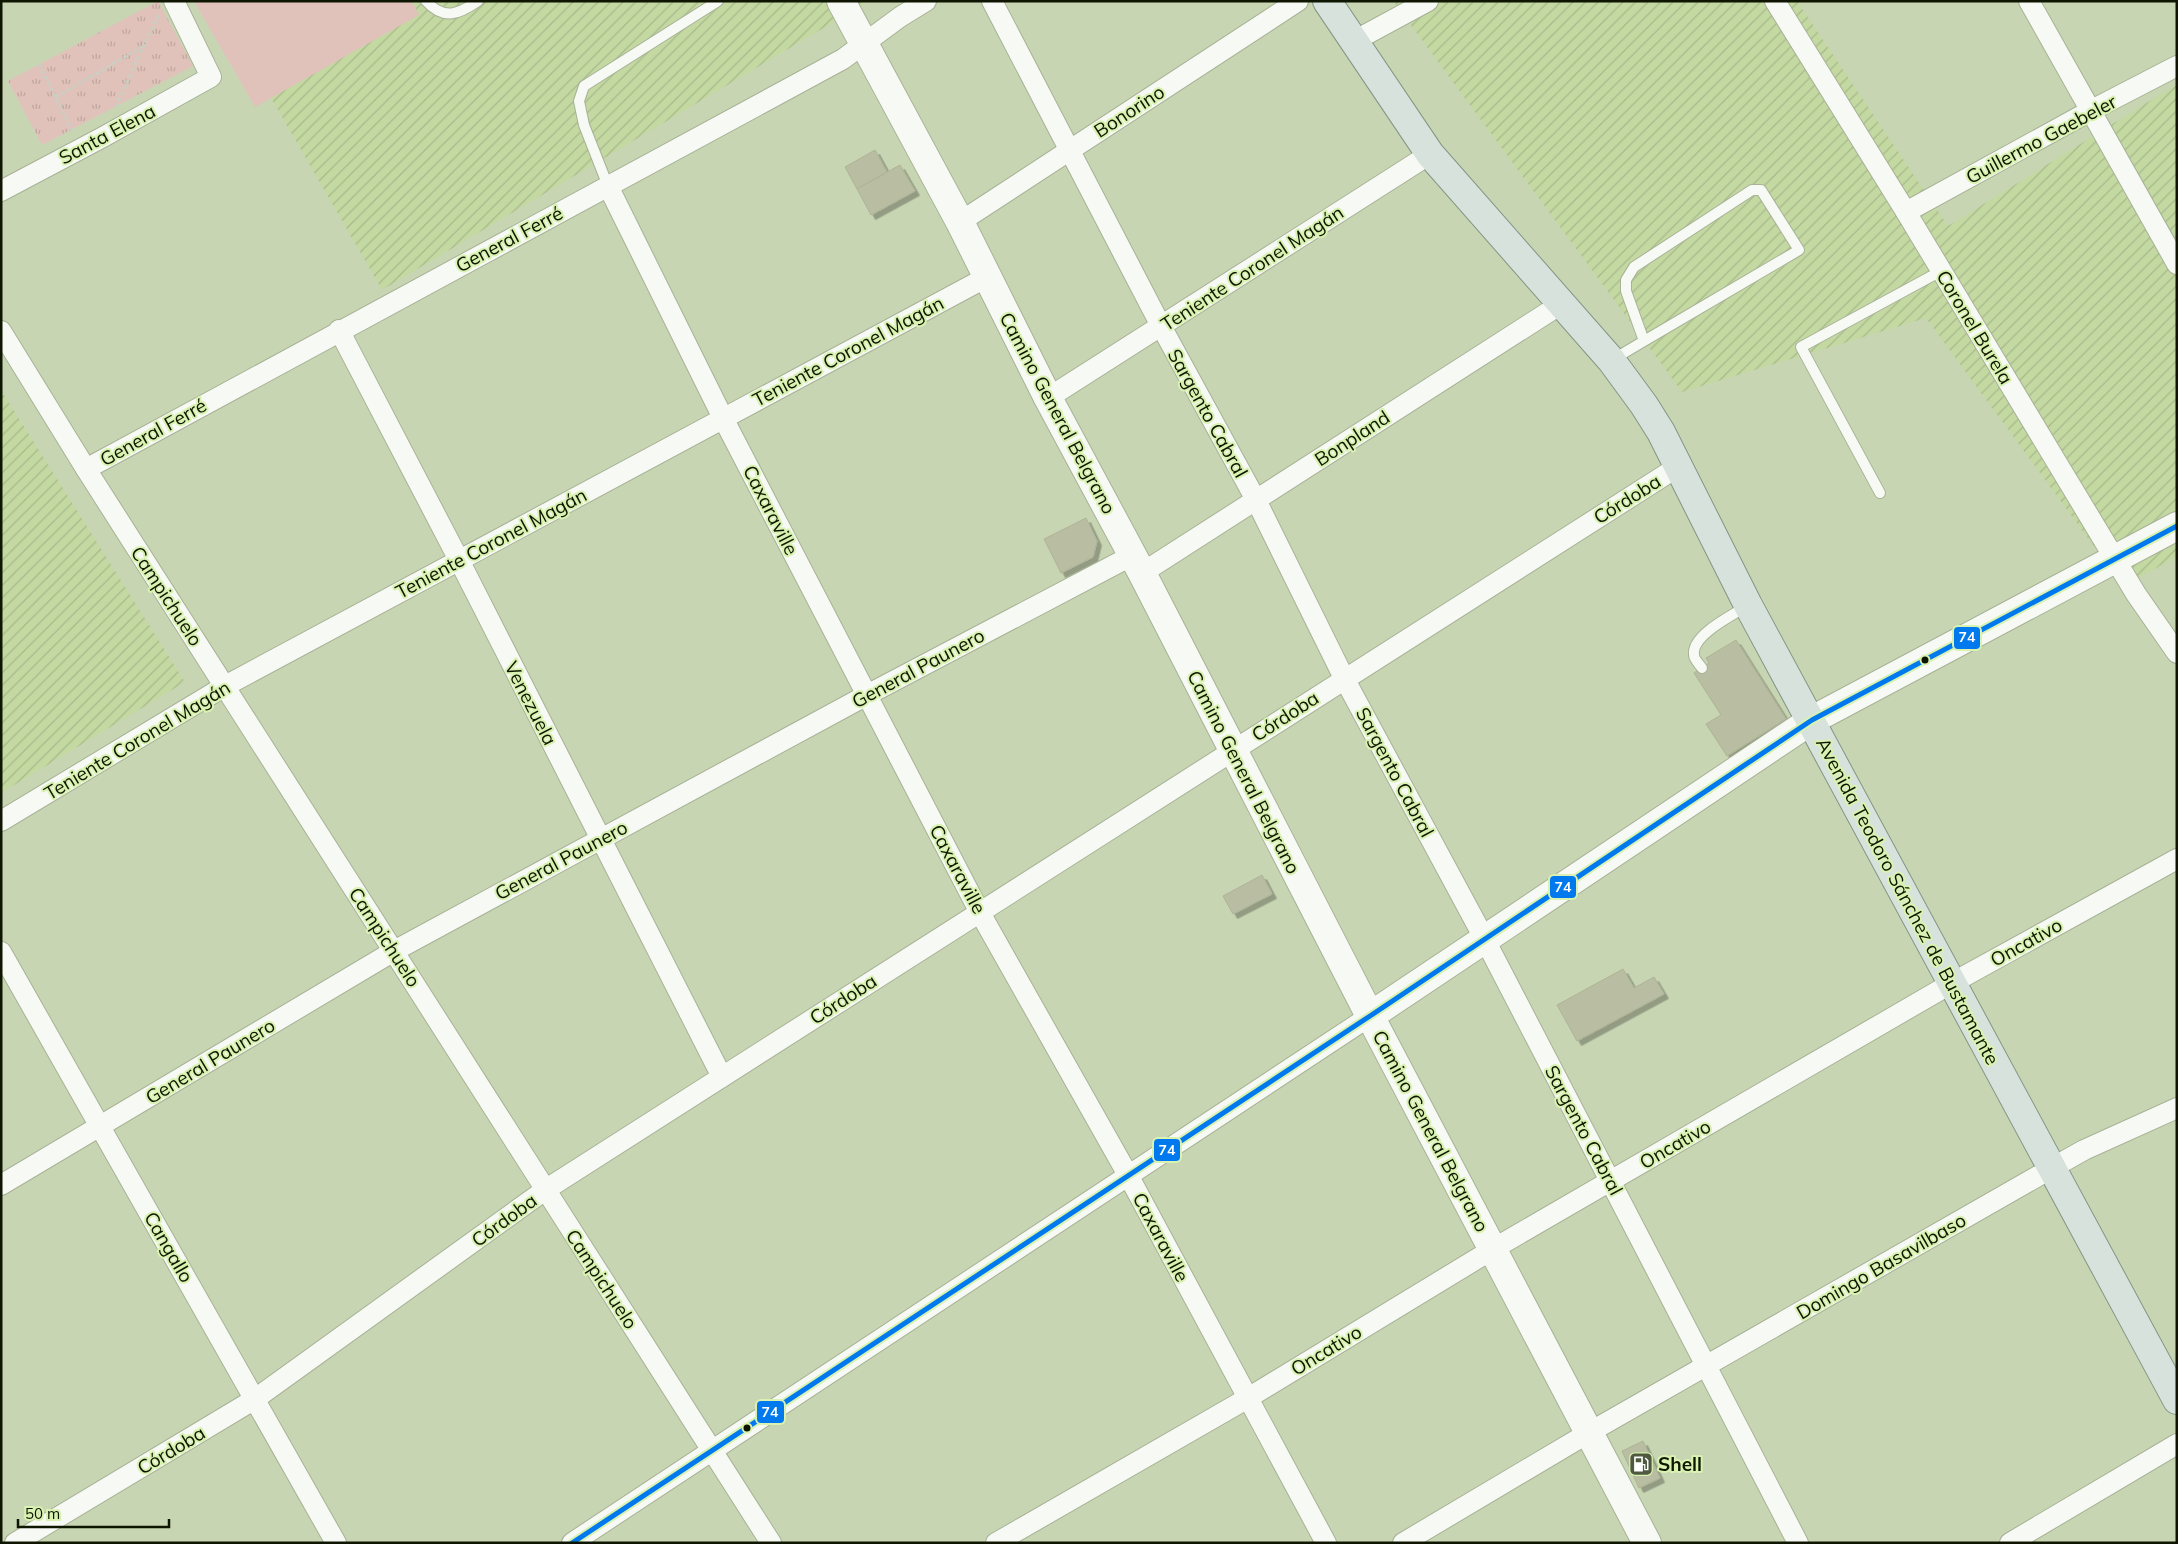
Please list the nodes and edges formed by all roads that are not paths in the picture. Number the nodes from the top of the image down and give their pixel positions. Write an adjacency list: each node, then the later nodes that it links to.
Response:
1 (426, 1): 2 (lane)
2 (478, 1)
3 (718, 1): 19 (lane)
4 (841, 1): 14 (street, Camino General Belgrano)
5 (926, 1): 14 (street, General Ferré)
6 (992, 1): 17 (street, Sargento Cabral)
7 (1298, 1): 17 (street, Bonorino)
8 (1326, 1): 13 (main road, Avenida Teodoro Sánchez de Bustamante)
9 (1428, 1): 13 (street)
10 (1775, 1): 21 (street, Coronel Burela)
11 (2029, 1): 16 (street)
12 (168, 5): 20 (street, Santa Elena)
13 (1354, 41): 18 (main road, Avenida Teodoro Sánchez de Bustamante)
14 (864, 44): 19 (street, General Ferré); 22 (street, Camino General Belgrano)
15 (2177, 66): 16 (street, Guillermo Gaebeler)
16 (2090, 111): 21 (street, Guillermo Gaebeler); 23 (street)
17 (1068, 150): 22 (street, Bonorino); 27 (street, Sargento Cabral)
18 (1430, 154): 26 (main road, Avenida Teodoro Sánchez de Bustamante); 27 (street, Teniente Coronel Magán)
19 (608, 186): 28 (street, General Ferré); 33 (street, Caxaraville)
20 (1, 190)
21 (1906, 212): 24 (street, Coronel Burela)
22 (960, 222): 25 (street, Camino General Belgrano)
23 (2177, 264)
24 (1941, 271): 36 (lane); 39 (street, Coronel Burela)
25 (987, 277): 32 (street, Camino General Belgrano); 33 (street, Teniente Coronel Magán)
26 (1561, 304): 31 (main road, Avenida Teodoro Sánchez de Bustamante); 37 (street, Bonpland)
27 (1161, 326): 32 (street, Teniente Coronel Magán); 37 (street, Sargento Cabral)
28 (339, 330): 35 (street, General Ferré); 40 (street, Venezuela)
29 (1, 331): 35 (street, Campichuelo)
30 (1644, 341): 30 (lane); 31 (lane)
31 (1611, 360): 34 (main road, Avenida Teodoro Sánchez de Bustamante)
32 (1048, 398): 41 (street, Camino General Belgrano)
33 (723, 418): 40 (street, Teniente Coronel Magán); 47 (street, Caxaraville)
34 (1679, 466): 42 (main road, Avenida Teodoro Sánchez de Bustamante); 45 (street, Córdoba)
35 (86, 469): 46 (street, Campichuelo)
36 (1880, 493)
37 (1256, 500): 41 (street, Bonpland); 45 (street, Sargento Cabral)
38 (2177, 526): 39 (street)
39 (2115, 558): 43 (street, Coronel Burela); 48 (street)
40 (459, 560): 46 (street, Teniente Coronel Magán); 51 (street, Venezuela)
41 (1137, 564): 47 (street, General Paunero); 49 (street, Camino General Belgrano)
42 (1748, 605): 44 (lane); 48 (main road, Avenida Teodoro Sánchez de Bustamante)
43 (2177, 653)
44 (1702, 668)
45 (1344, 678): 49 (street, Córdoba); 54 (street, Sargento Cabral)
46 (225, 686): 50 (street, Teniente Coronel Magán); 55 (street, Campichuelo)
47 (867, 695): 51 (street, General Paunero); 53 (street, Caxaraville)
48 (1812, 720): 54 (street); 57 (main road, Avenida Teodoro Sánchez de Bustamante)
49 (1233, 750): 53 (street, Córdoba); 58 (street, Camino General Belgrano)
50 (1, 821)
51 (600, 840): 55 (street, General Paunero); 59 (street, Venezuela)
52 (2177, 858): 57 (street, Oncativo)
53 (980, 912): 59 (street, Córdoba); 63 (street, Caxaraville)
54 (1484, 938): 58 (street); 64 (street, Sargento Cabral)
55 (394, 951): 61 (street, General Paunero); 66 (street, Campichuelo)
56 (1, 952): 61 (street, Cangallo)
57 (1952, 982): 62 (main road, Avenida Teodoro Sánchez de Bustamante); 64 (street, Oncativo)
58 (1370, 1016): 63 (street); 67 (street, Camino General Belgrano)
59 (722, 1077): 66 (street, Córdoba)
60 (2177, 1108): 62 (street, Domingo Basavilbaso)
61 (100, 1127): 65 (street, General Paunero); 70 (street, Cangallo)
62 (2052, 1168): 68 (street, Domingo Basavilbaso); 71 (main road, Avenida Teodoro Sánchez de Bustamante)
63 (1128, 1175): 69 (street, Caxaraville); 74 (street)
64 (1611, 1181): 67 (street, Oncativo); 68 (street, Sargento Cabral)
65 (1, 1185)
66 (545, 1190): 70 (street, Córdoba); 74 (street, Campichuelo)
67 (1493, 1249): 69 (street, Oncativo); 72 (street, Camino General Belgrano)
68 (1706, 1366): 72 (street, Domingo Basavilbaso); 83 (street, Sargento Cabral)
69 (1248, 1398): 79 (street, Oncativo); 80 (street, Caxaraville)
70 (255, 1399): 75 (street, Córdoba); 76 (street, Cangallo)
71 (2177, 1400)
72 (1590, 1432): 81 (street, Domingo Basavilbaso); 82 (street, Camino General Belgrano)
73 (2177, 1444): 84 (street)
74 (712, 1450): 77 (street); 78 (street, Campichuelo)
75 (15, 1543)
76 (336, 1543)
77 (572, 1543)
78 (770, 1543)
79 (996, 1543)
80 (1326, 1543)
81 (1403, 1543)
82 (1648, 1543)
83 (1798, 1543)
84 (2010, 1543)

